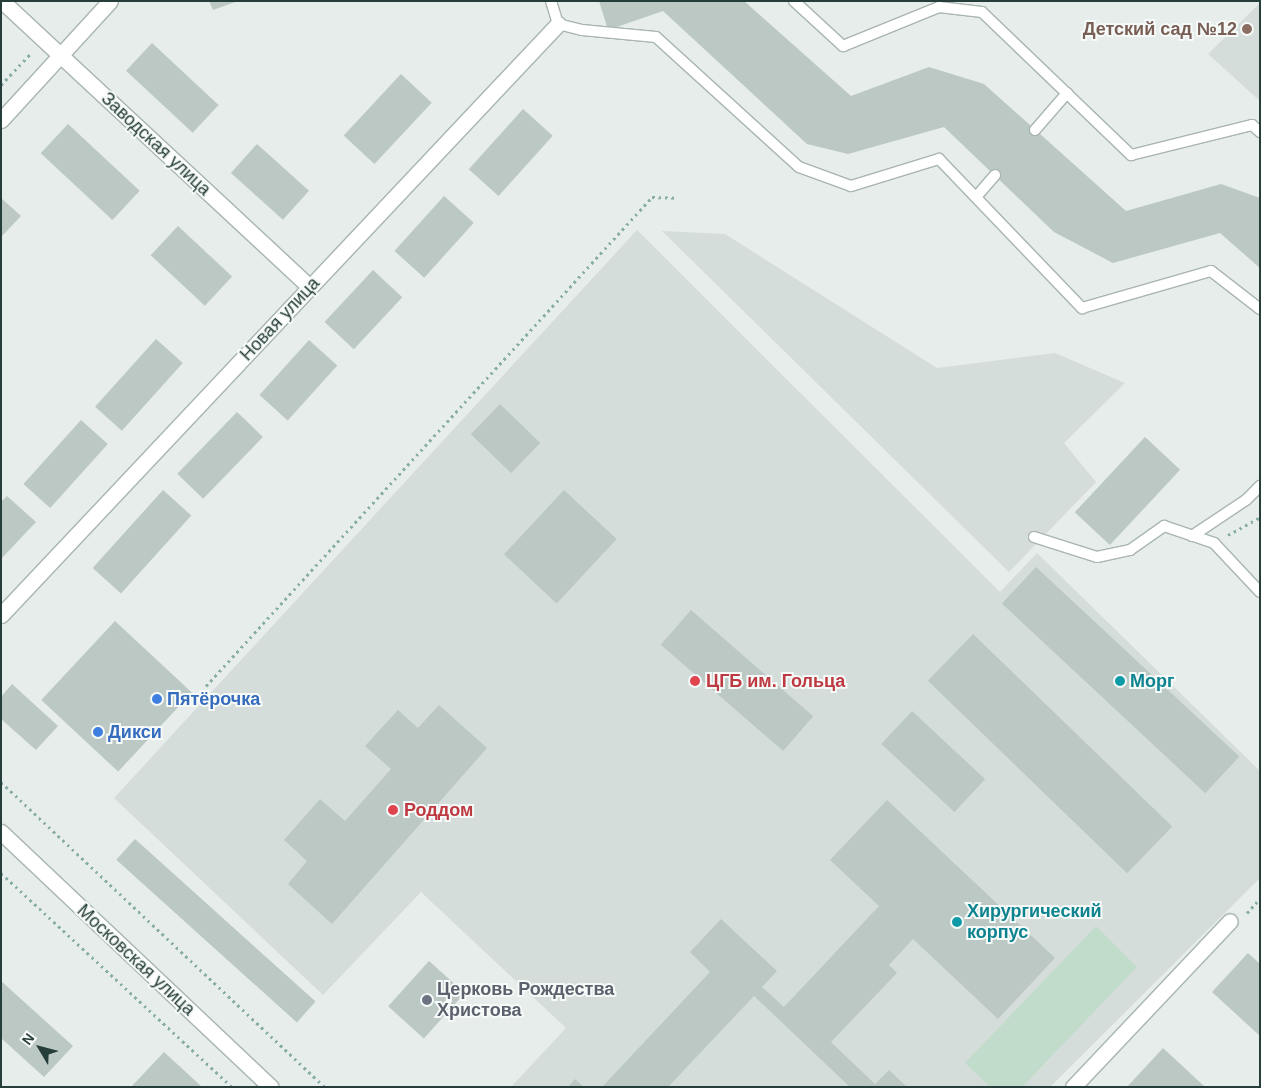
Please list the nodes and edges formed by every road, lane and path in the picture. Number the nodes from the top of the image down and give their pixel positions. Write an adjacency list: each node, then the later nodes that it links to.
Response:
1 (2, 1): 6 (street, Заводская улица)
2 (110, 1): 6 (street)
3 (551, 1): 5 (lane)
4 (794, 1): 7 (lane)
5 (558, 24): 12 (lane); 14 (street, Новая улица)
6 (62, 57): 8 (street); 14 (street, Заводская улица)
7 (1067, 94): 9 (lane); 10 (lane)
8 (1, 120)
9 (1035, 130)
10 (1260, 132)
11 (995, 176): 12 (lane)
12 (976, 197): 15 (lane)
13 (676, 198): 23 (path)
14 (310, 287): 22 (street, Новая улица)
15 (1260, 309)
16 (1260, 486): 18 (lane)
17 (1260, 517): 20 (path)
18 (1192, 536): 19 (lane); 20 (lane)
19 (1034, 537)
20 (1214, 543): 21 (lane)
21 (1260, 592)
22 (1, 615)
23 (206, 686)
24 (1, 782): 30 (path)
25 (1, 832): 29 (street, Московская улица)
26 (1, 873): 28 (path)
27 (1230, 921): 31 (street)
28 (232, 1087)
29 (271, 1087)
30 (325, 1087)
31 (1073, 1087)

